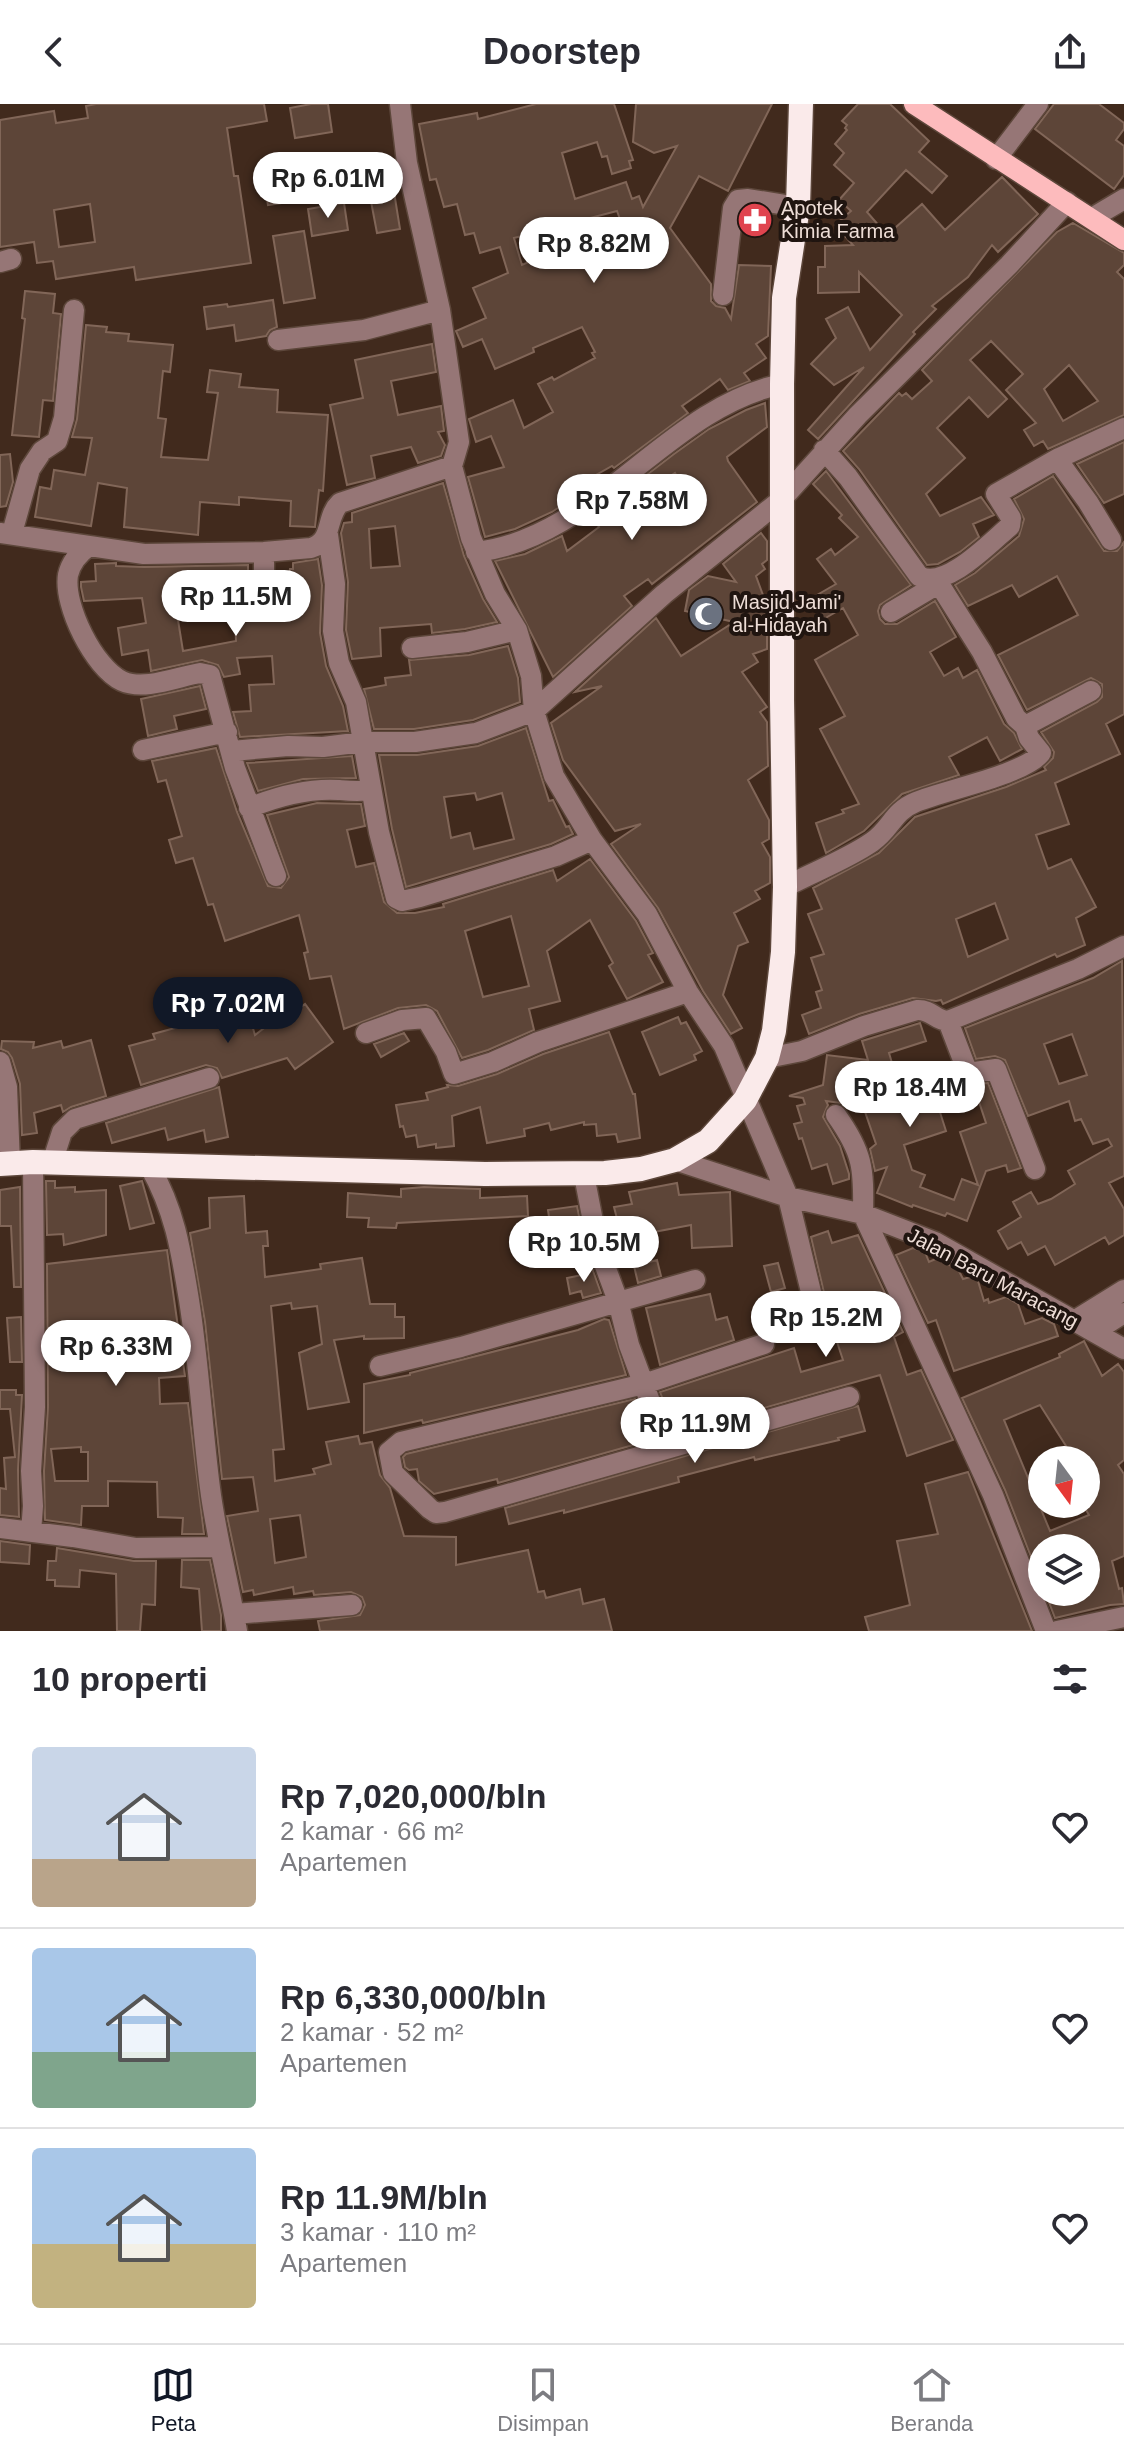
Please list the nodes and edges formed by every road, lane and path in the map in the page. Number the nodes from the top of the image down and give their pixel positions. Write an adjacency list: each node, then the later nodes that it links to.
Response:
1 (400, 104): 13 (street)
2 (801, 104): 8 (highway)
3 (914, 104): 5 (main road)
4 (1038, 104): 5 (street)
5 (996, 159): 7 (main road)
6 (1124, 199): 9 (street)
7 (1067, 202): 9 (main road); 17 (street)
8 (798, 207): 11 (street); 15 (highway)
9 (1092, 218): 10 (main road)
10 (1124, 240)
11 (723, 295)
12 (74, 310): 21 (street)
13 (440, 310): 14 (street); 19 (street)
14 (278, 340)
15 (782, 384): 20 (highway); 26 (street)
16 (1124, 428): 18 (street)
17 (824, 450): 20 (street); 27 (street)
18 (1059, 458): 23 (street); 27 (street)
19 (452, 466): 22 (street); 26 (street)
20 (781, 500): 33 (street); 42 (highway)
21 (6, 533): 24 (street)
22 (328, 535): 25 (street); 36 (street)
23 (1111, 540)
24 (89, 546): 25 (street); 35 (street)
25 (264, 552): 28 (street)
26 (476, 552): 30 (street)
27 (938, 581): 29 (street); 34 (street)
28 (264, 600)
29 (891, 612)
30 (517, 630): 31 (street); 33 (street)
31 (412, 648)
32 (1091, 691): 34 (street)
33 (534, 711): 36 (street); 40 (street)
34 (1025, 726): 42 (street)
35 (230, 742): 36 (street); 37 (street); 39 (street)
36 (363, 742): 38 (street)
37 (143, 750)
38 (371, 790): 39 (street); 40 (street)
39 (249, 808): 41 (street)
40 (592, 840): 44 (street)
41 (276, 876)
42 (785, 887): 47 (highway)
43 (1124, 946): 45 (street)
44 (688, 992): 46 (street); 50 (street)
45 (948, 1021): 47 (street); 55 (street)
46 (366, 1033)
47 (767, 1058): 50 (highway)
48 (0, 1062): 53 (street)
49 (209, 1078): 53 (street)
50 (745, 1100): 52 (highway); 57 (street)
51 (836, 1115): 58 (street)
52 (675, 1160): 56 (highway); 57 (street, Jalan Baru Maracang)
53 (24, 1163): 54 (highway); 73 (street)
54 (150, 1167): 56 (highway); 74 (street)
55 (1035, 1169)
56 (584, 1175): 61 (street)
57 (788, 1197): 58 (street, Jalan Baru Maracang); 64 (street)
58 (863, 1214): 63 (street, Jalan Baru Maracang); 78 (street)
59 (695, 1280): 61 (street)
60 (1124, 1290): 63 (street)
61 (618, 1301): 68 (street); 69 (street)
62 (1124, 1313): 65 (street)
63 (1074, 1321): 65 (street, Jalan Baru Maracang)
64 (819, 1325)
65 (1094, 1332): 67 (street, Jalan Baru Maracang)
66 (764, 1344): 69 (street)
67 (1124, 1349)
68 (380, 1366)
69 (644, 1384): 71 (street); 71 (street)
70 (849, 1397): 71 (street)
71 (667, 1447)
72 (0, 1528): 73 (street)
73 (31, 1532): 74 (street)
74 (219, 1547): 77 (street)
75 (352, 1605): 77 (street)
76 (1124, 1617): 79 (street)
77 (236, 1622)
78 (1046, 1631)
79 (1057, 1631)

